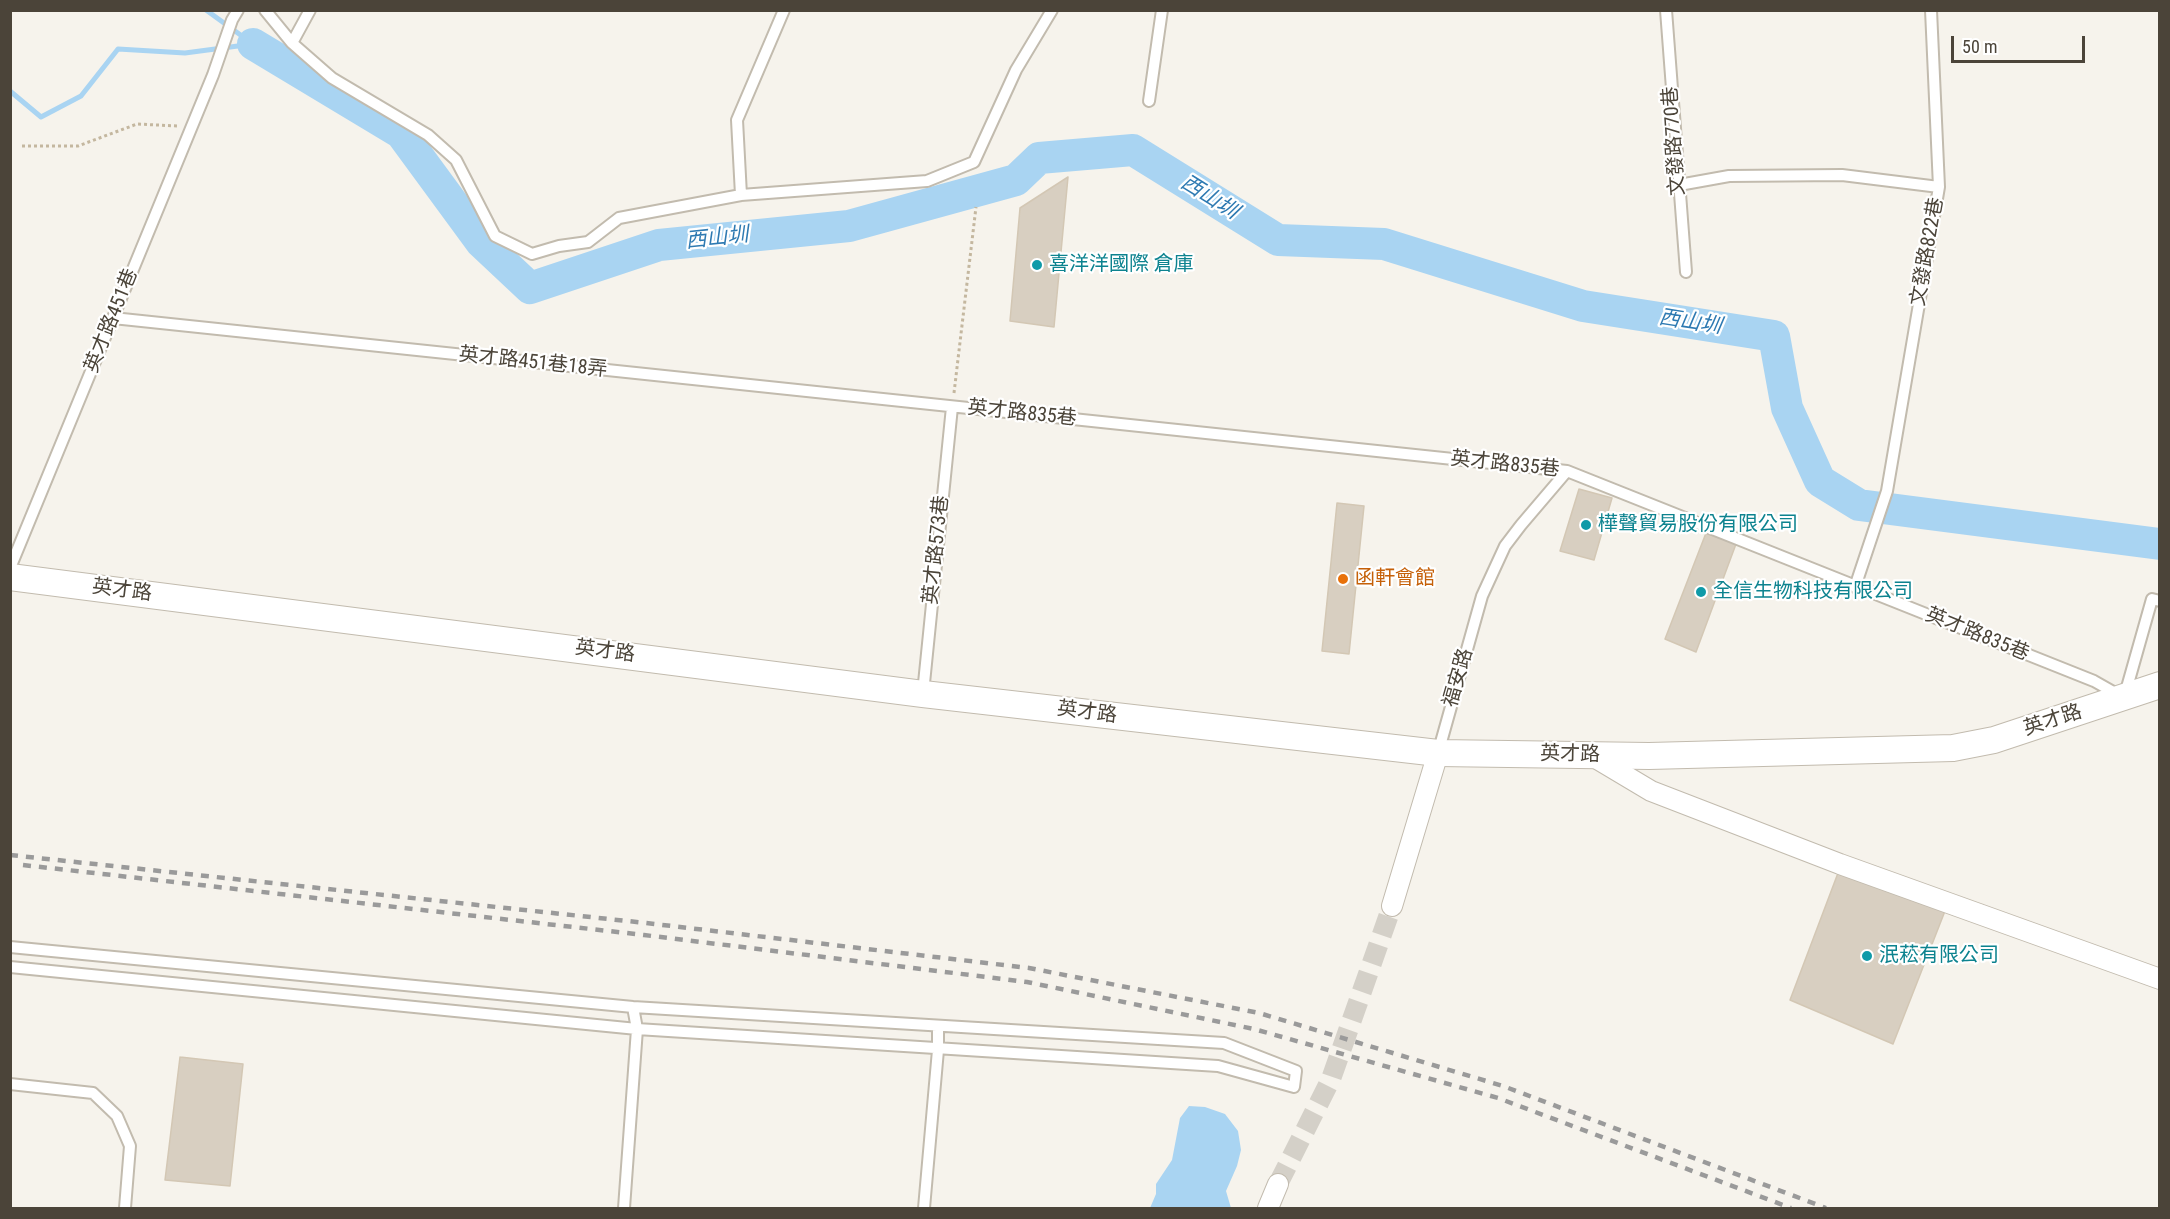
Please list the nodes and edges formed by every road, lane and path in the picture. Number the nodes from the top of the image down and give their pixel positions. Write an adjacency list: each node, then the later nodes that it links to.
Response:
1 (265, 10): 9 (lane)
2 (310, 10): 9 (lane)
3 (784, 10): 15 (lane)
4 (1052, 10): 15 (lane)
5 (1162, 10): 10 (lane)
6 (1666, 10): 13 (lane, 文發路770巷)
7 (1931, 10): 14 (lane, 文發路822巷)
8 (235, 15): 11 (lane, 英才路451巷)
9 (292, 43): 15 (lane)
10 (1149, 101)
11 (191, 127): 12 (path); 18 (lane, 英才路451巷)
12 (22, 146)
13 (1679, 185): 14 (lane); 17 (lane, 文發路770巷)
14 (1939, 187): 23 (lane, 文發路822巷)
15 (741, 195)
16 (976, 207): 19 (path)
17 (1686, 272)
18 (113, 318): 19 (lane, 英才路451巷18弄); 21 (lane, 英才路451巷)
19 (952, 407): 20 (lane, 英才路835巷); 26 (lane, 英才路573巷)
20 (1567, 471): 23 (lane, 英才路835巷); 28 (lane, 福安路)
21 (10, 568)
22 (10, 577): 26 (street, 英才路)
23 (1855, 587): 27 (lane, 英才路835巷)
24 (2160, 602): 27 (lane)
25 (2160, 685): 27 (street, 英才路)
26 (923, 694): 28 (street, 英才路)
27 (2124, 698): 29 (street, 英才路)
28 (1438, 753): 29 (street, 英才路); 30 (street, 福安路)
29 (1589, 754): 33 (street)
30 (1392, 906)
31 (10, 947): 34 (lane)
32 (10, 967): 36 (lane)
33 (2160, 980)
34 (633, 1006): 35 (lane); 36 (lane)
35 (938, 1026): 37 (lane); 37 (lane)
36 (637, 1029): 37 (lane); 41 (lane)
37 (938, 1050): 42 (lane)
38 (10, 1083): 40 (lane)
39 (1278, 1184): 43 (street)
40 (125, 1209)
41 (624, 1209)
42 (924, 1209)
43 (1268, 1209)

